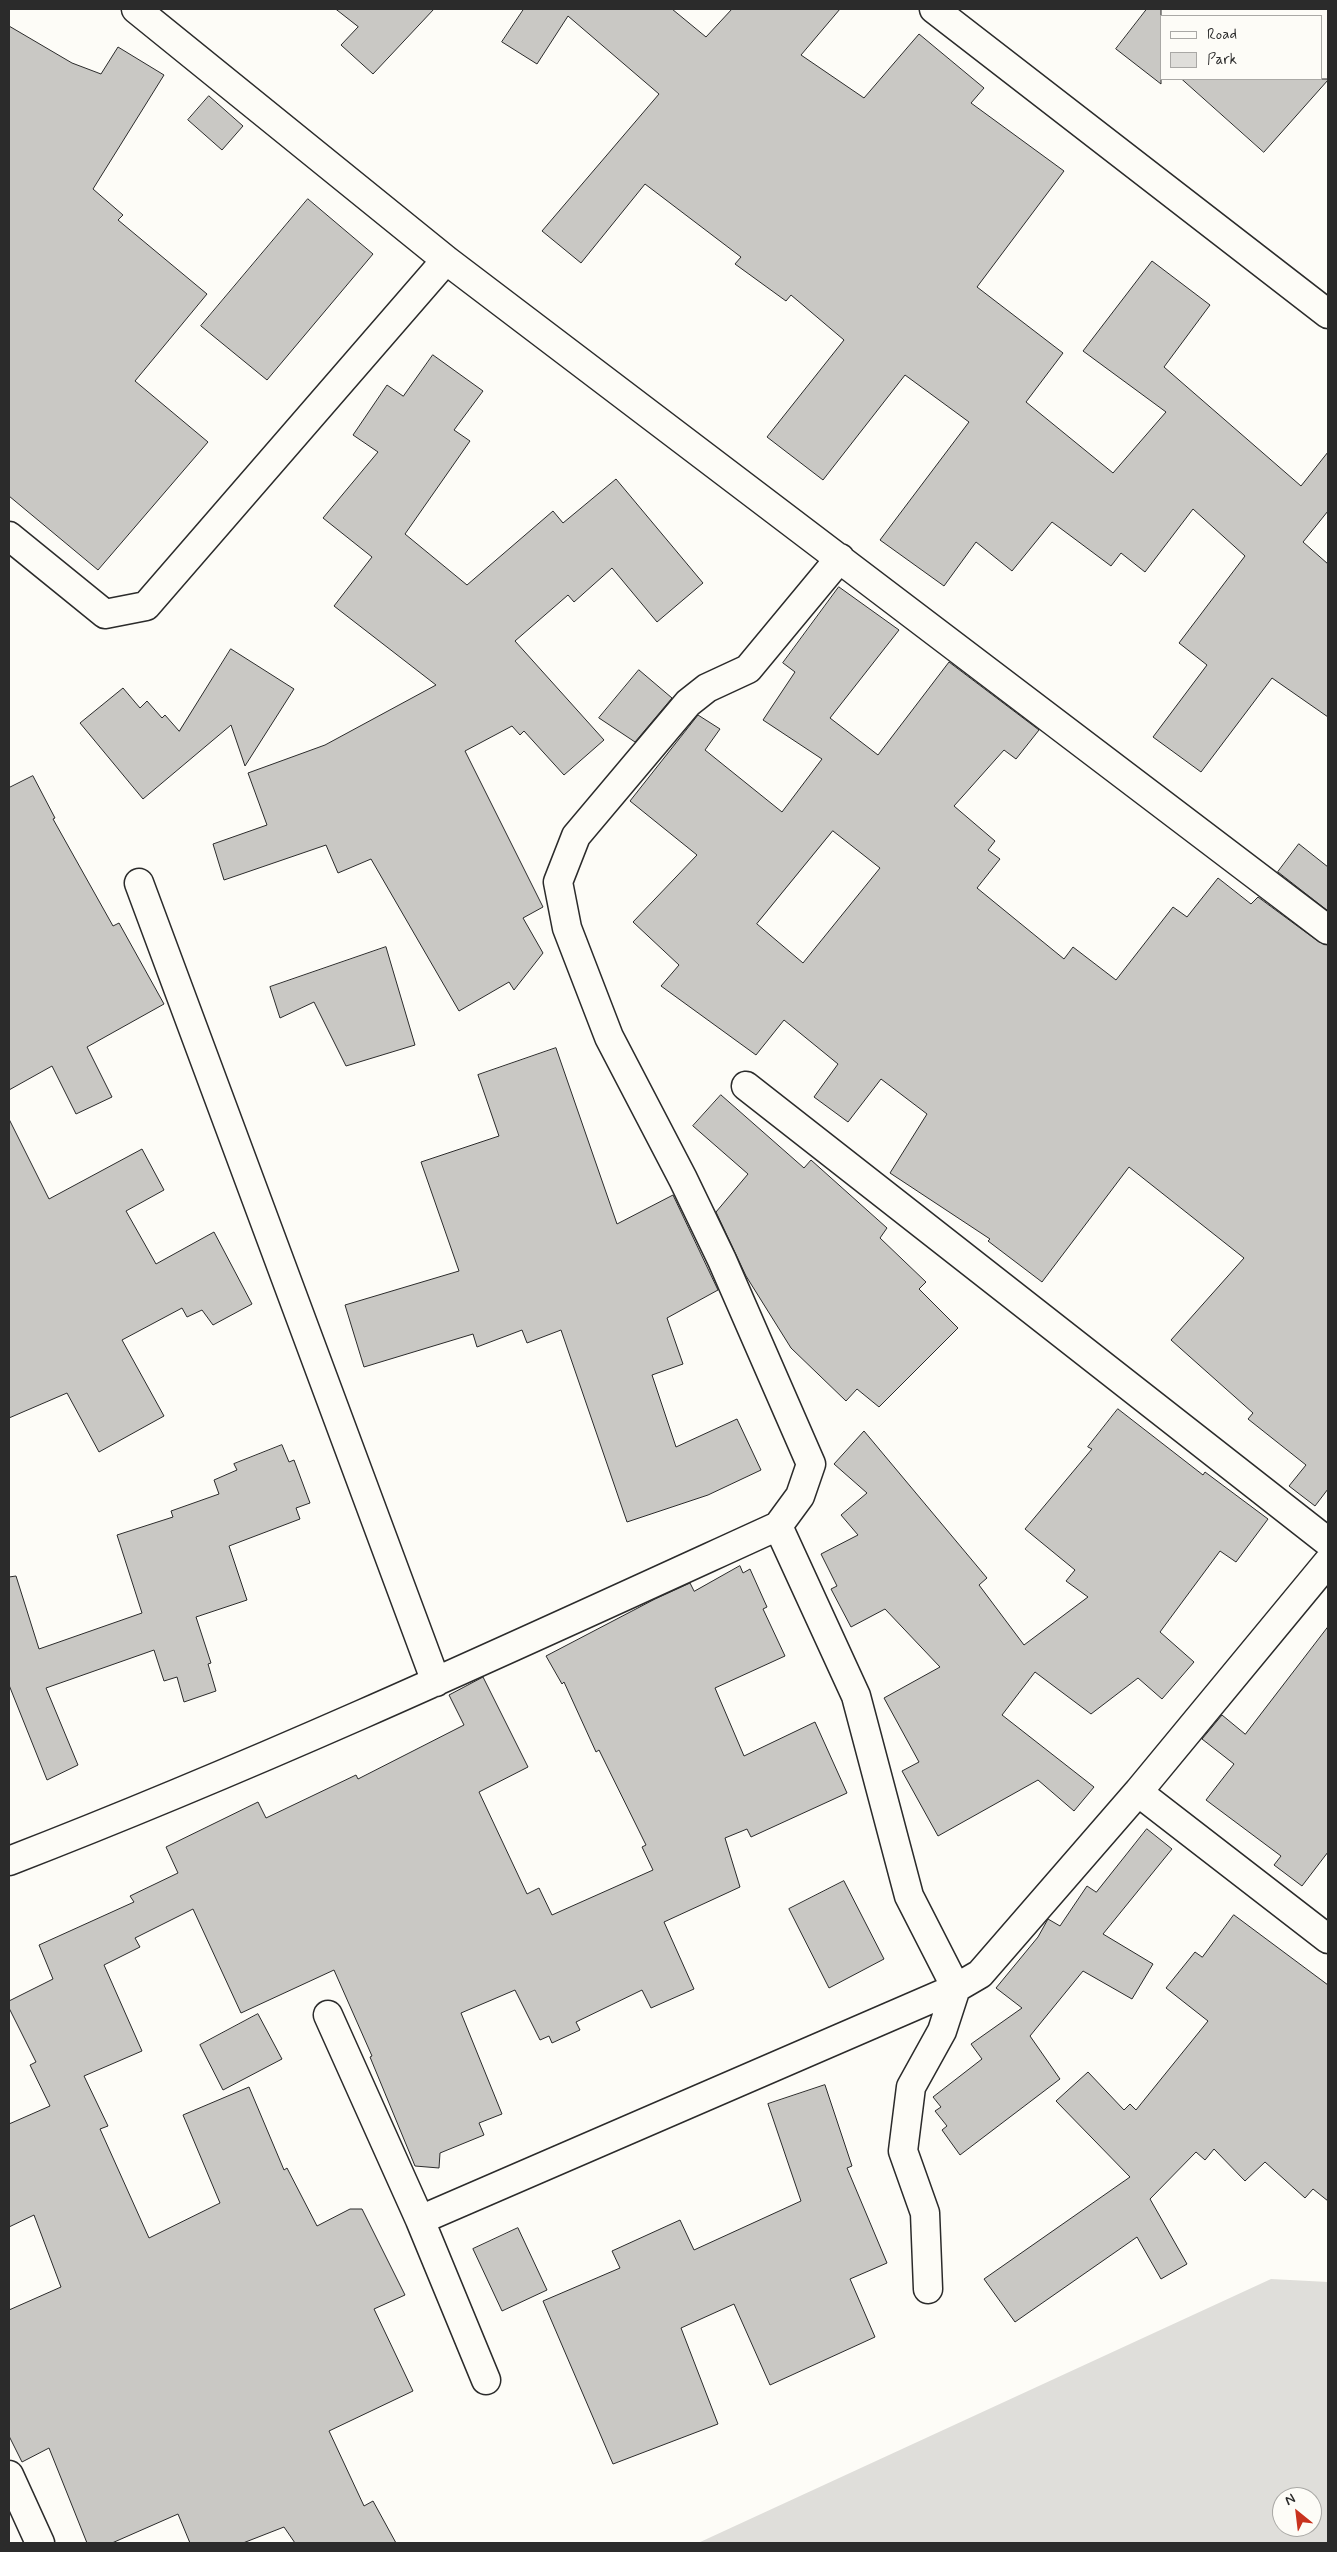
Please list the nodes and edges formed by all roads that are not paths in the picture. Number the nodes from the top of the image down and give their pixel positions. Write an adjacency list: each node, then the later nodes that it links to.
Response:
1 (136, 9): 3 (street)
2 (934, 9): 4 (street)
3 (446, 260): 5 (street); 6 (street)
4 (1328, 314)
5 (9, 536)
6 (840, 558): 8 (street); 10 (street)
7 (139, 883): 13 (street)
8 (1328, 930)
9 (746, 1086): 11 (street)
10 (778, 1526): 13 (street); 17 (street)
11 (1328, 1542)
12 (1328, 1562): 14 (street)
13 (436, 1682): 15 (street)
14 (1138, 1792): 16 (street); 17 (street)
15 (9, 1861)
16 (1328, 1939)
17 (956, 1988): 19 (street); 20 (street)
18 (328, 2015): 19 (street)
19 (420, 2220): 21 (street)
20 (928, 2289)
21 (486, 2380)
22 (9, 2475): 23 (street)
23 (40, 2543)

